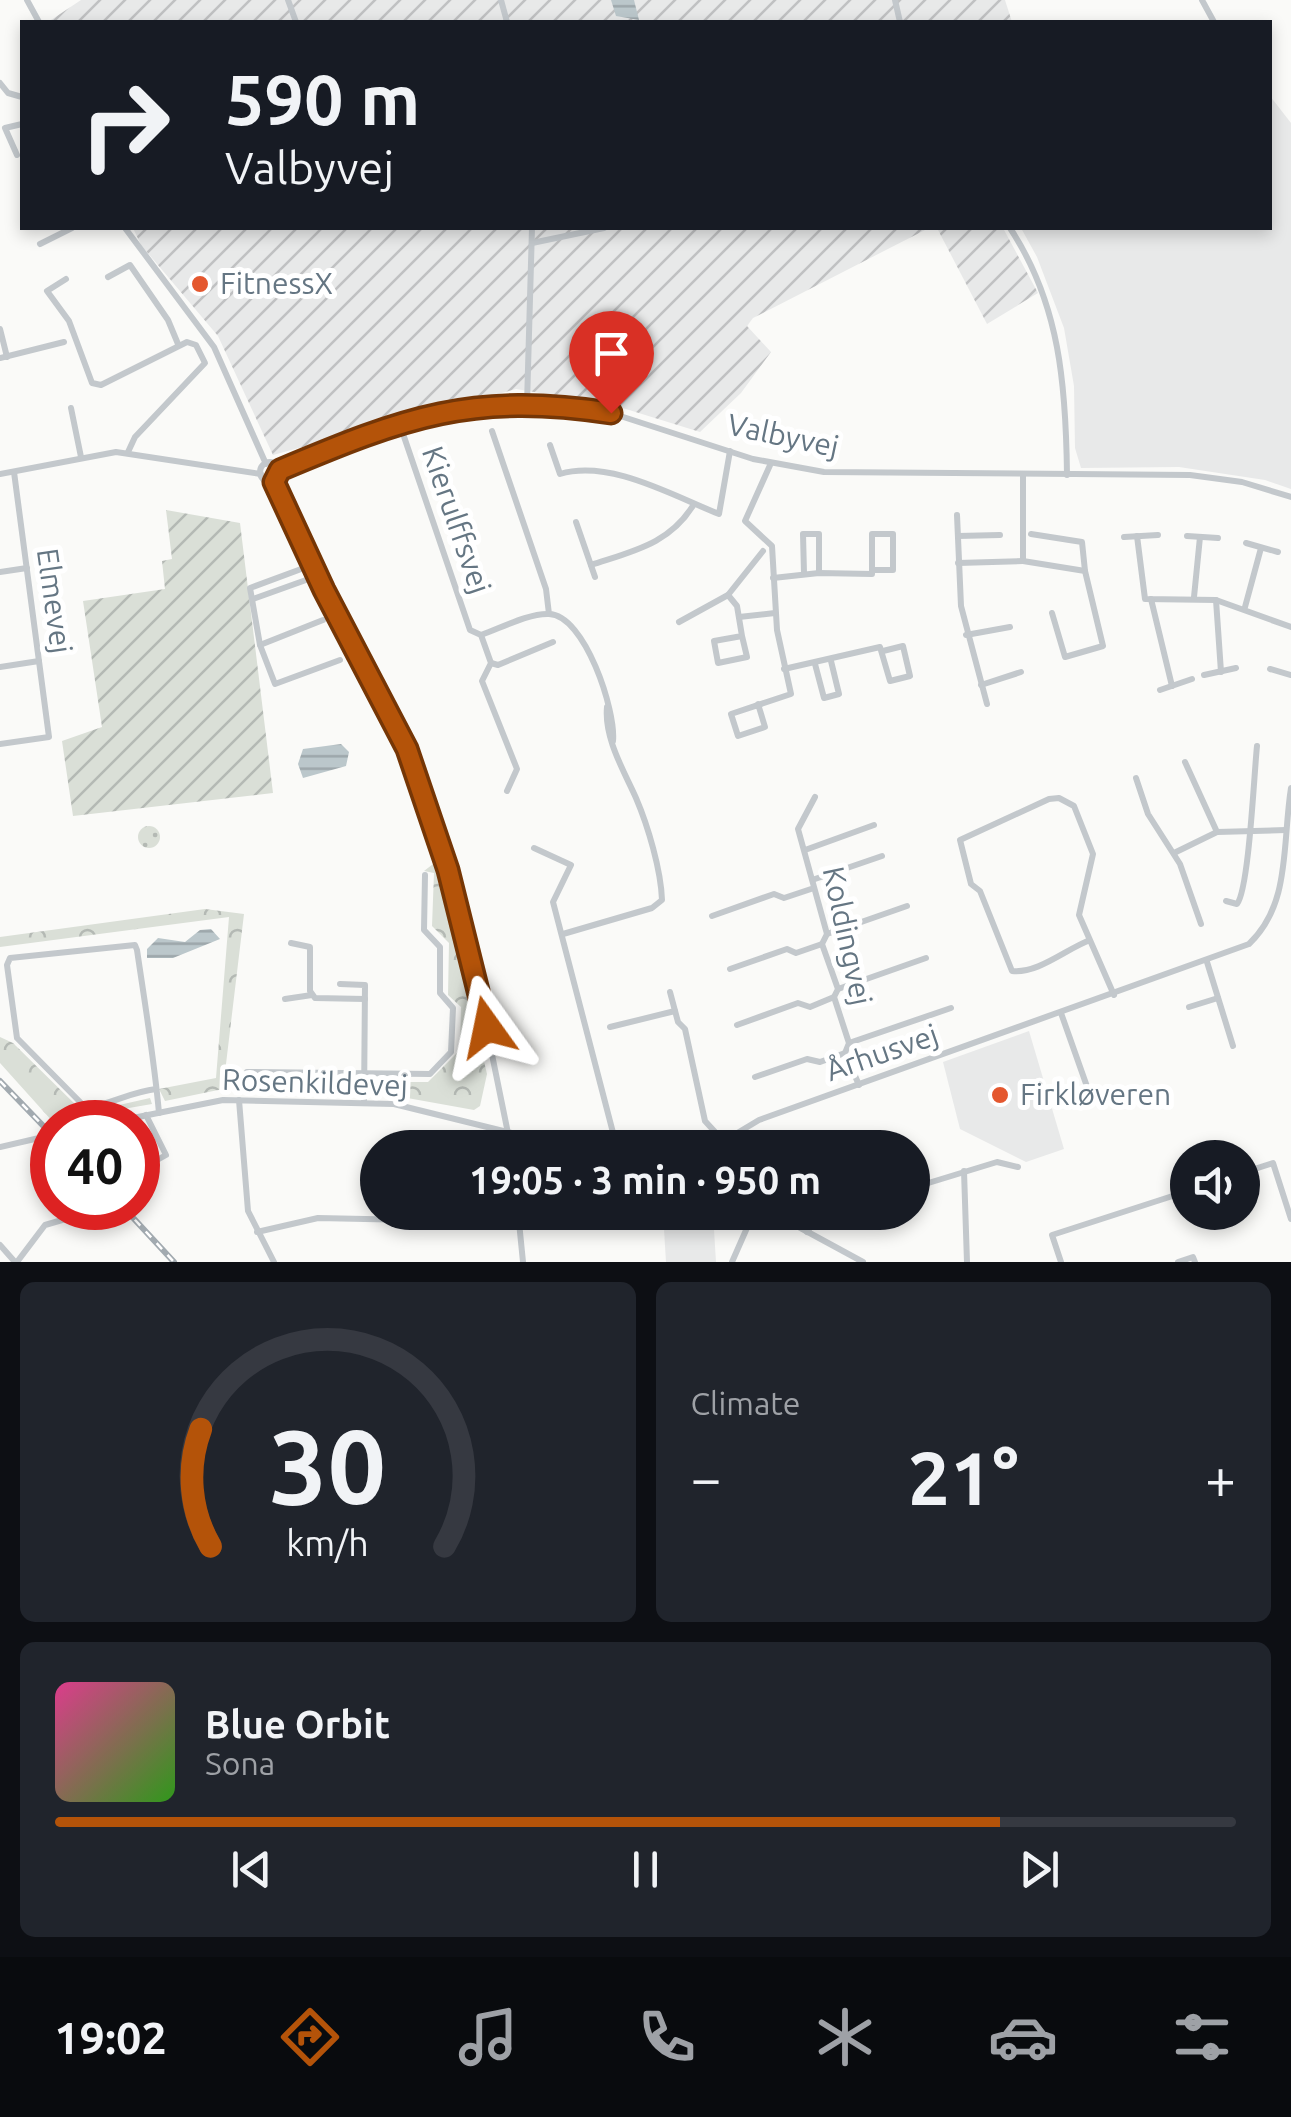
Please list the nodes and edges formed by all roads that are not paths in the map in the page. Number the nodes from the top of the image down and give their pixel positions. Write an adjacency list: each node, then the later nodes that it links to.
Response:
1 (0, 83): 2 (street)
2 (20, 97)
3 (20, 124): 4 (street)
4 (17, 155)
5 (68, 230): 11 (street)
6 (127, 230): 27 (street)
7 (532, 230): 10 (street)
8 (594, 230): 10 (street)
9 (1011, 230): 33 (street)
10 (532, 243): 18 (street)
11 (40, 244)
12 (108, 277): 16 (street)
13 (66, 279): 16 (street)
14 (0, 329): 17 (street)
15 (64, 342): 17 (street)
16 (178, 344): 23 (street)
17 (4, 358)
18 (528, 404): 20 (street, Valbyvej); 24 (street, Valbyvej)
19 (71, 408): 25 (street)
20 (399, 422): 28 (street, Valbyvej); 79 (street, Kierulffsvej)
21 (492, 432): 73 (street)
22 (550, 445): 36 (street)
23 (128, 452): 25 (street); 31 (street)
24 (730, 452): 26 (street, Valbyvej); 36 (street)
25 (81, 457): 29 (street)
26 (771, 463): 32 (street, Valbyvej); 63 (street)
27 (266, 464): 28 (street); 31 (street)
28 (280, 470): 34 (street)
29 (14, 472): 30 (street); 56 (street, Elmevej)
30 (0, 474)
31 (261, 474): 34 (street)
32 (1024, 474): 33 (street, Valbyvej); 52 (street)
33 (1067, 475): 35 (street, Valbyvej)
34 (274, 482): 54 (street)
35 (1291, 497)
36 (694, 504): 55 (street)
37 (957, 515): 40 (street)
38 (576, 522): 55 (street)
39 (1030, 534): 59 (street)
40 (958, 536): 41 (street); 53 (street)
41 (1000, 536)
42 (1137, 536): 43 (street); 45 (street); 68 (street)
43 (1158, 536)
44 (1187, 536): 46 (street)
45 (1124, 537)
46 (1200, 537): 47 (street); 66 (street)
47 (1218, 538)
48 (1246, 543): 49 (street)
49 (1261, 548): 51 (street); 70 (street)
50 (764, 550): 65 (street)
51 (1278, 552)
52 (1022, 561): 53 (street); 59 (street)
53 (958, 563): 80 (street)
54 (312, 565): 67 (street); 163 (street)
55 (591, 565): 62 (street)
56 (27, 568): 58 (street); 87 (street, Elmevej)
57 (872, 570): 57 (street); 61 (street)
58 (0, 572)
59 (1085, 572): 72 (street)
60 (804, 573): 61 (street); 61 (street); 63 (street)
61 (819, 573)
62 (595, 576)
63 (774, 578): 71 (street)
64 (306, 580): 67 (street)
65 (728, 595): 74 (street); 76 (street)
66 (1194, 598): 68 (street); 69 (street)
67 (253, 599): 83 (street)
68 (1150, 599): 100 (street)
69 (1216, 600): 70 (street); 95 (street)
70 (1245, 607): 78 (street)
71 (775, 613): 74 (street); 91 (street)
72 (1052, 613)
73 (549, 614): 79 (street); 126 (street)
74 (739, 617): 81 (street)
75 (323, 620): 83 (street)
76 (679, 622)
77 (1010, 626): 80 (street)
78 (1291, 627)
79 (481, 635): 88 (street, Kierulffsvej)
80 (966, 635): 99 (street)
81 (742, 636): 81 (street)
82 (553, 642): 88 (street)
83 (260, 645): 85 (street)
84 (882, 651): 84 (street); 86 (street)
85 (340, 660)
86 (831, 660): 89 (street); 89 (street)
87 (39, 661): 90 (street); 104 (street, Elmevej)
88 (491, 663): 109 (street, Kierulffsvej)
89 (815, 664): 91 (street)
90 (0, 666)
91 (784, 668): 102 (street)
92 (1236, 668): 95 (street)
93 (1270, 669): 97 (street)
94 (1020, 672): 99 (street)
95 (1221, 672): 96 (street)
96 (1204, 675)
97 (1291, 675)
98 (1192, 679): 100 (street)
99 (981, 686): 103 (street)
100 (1172, 686): 101 (street)
101 (1160, 690)
102 (758, 704): 102 (street)
103 (987, 704)
104 (0, 744)
105 (1257, 746): 112 (street)
106 (1185, 762): 114 (street)
107 (1136, 778): 117 (street)
108 (1291, 788): 113 (street, Århusvej)
109 (506, 790)
110 (815, 798): 116 (street, Koldingvej)
111 (874, 825): 116 (street)
112 (1247, 829): 113 (street); 114 (street); 122 (street)
113 (1286, 830): 132 (street, Århusvej)
114 (1217, 832): 117 (street)
115 (534, 848): 126 (street)
116 (805, 850): 120 (street, Koldingvej)
117 (1174, 853): 125 (street)
118 (882, 856): 120 (street)
119 (424, 876): 153 (street)
120 (815, 880): 121 (street, Koldingvej)
121 (811, 889): 124 (street); 127 (street, Koldingvej)
122 (1226, 901)
123 (907, 906): 127 (street)
124 (712, 916)
125 (1201, 924)
126 (563, 934): 164 (street)
127 (827, 934): 130 (street, Koldingvej)
128 (1090, 940): 128 (street); 138 (street)
129 (291, 942): 137 (street)
130 (822, 944): 133 (street); 135 (street, Koldingvej)
131 (926, 958): 135 (street)
132 (1206, 962): 138 (street, Århusvej); 140 (street)
133 (730, 968)
134 (340, 984): 142 (street)
135 (838, 988): 139 (street, Koldingvej)
136 (670, 992): 145 (street)
137 (312, 995): 141 (street); 142 (street)
138 (1114, 995): 146 (street, Århusvej)
139 (834, 997): 147 (street); 149 (street, Koldingvej)
140 (1218, 998): 143 (street); 150 (street)
141 (284, 999)
142 (364, 1000): 153 (street)
143 (1189, 1007)
144 (951, 1008): 149 (street)
145 (675, 1010): 148 (street); 165 (street)
146 (1061, 1014): 155 (street, Århusvej); 157 (street)
147 (737, 1025)
148 (610, 1027)
149 (849, 1044): 151 (street, Koldingvej)
150 (1233, 1046)
151 (846, 1053): 154 (street); 155 (street, Koldingvej)
152 (247, 1072): 153 (street)
153 (364, 1073): 160 (street)
154 (755, 1077)
155 (859, 1085): 166 (street, Århusvej)
156 (156, 1089): 156 (street); 158 (street)
157 (1090, 1095)
158 (158, 1100)
159 (239, 1100): 160 (street, Rosenkildevej); 161 (street, Rosenkildevej); 180 (street)
160 (364, 1103): 162 (street, Rosenkildevej)
161 (160, 1112)
162 (504, 1130)
163 (508, 1130)
164 (613, 1130)
165 (712, 1130)
166 (742, 1130)
167 (30, 1140): 168 (street)
168 (0, 1147)
169 (1018, 1167): 171 (street)
170 (1260, 1167): 175 (street)
171 (964, 1171): 172 (street); 188 (street)
172 (930, 1182)
173 (1170, 1197): 189 (street)
174 (360, 1219): 180 (street)
175 (1291, 1219)
176 (41, 1230): 183 (street)
177 (520, 1230): 185 (street)
178 (746, 1230): 186 (street)
179 (804, 1230): 181 (street)
180 (256, 1232): 184 (street)
181 (808, 1232): 187 (street)
182 (0, 1246): 183 (street)
183 (16, 1262)
184 (274, 1262)
185 (523, 1262)
186 (732, 1262)
187 (863, 1262)
188 (967, 1262)
189 (1061, 1262)
190 (1178, 1262): 191 (street)
191 (1195, 1262)

